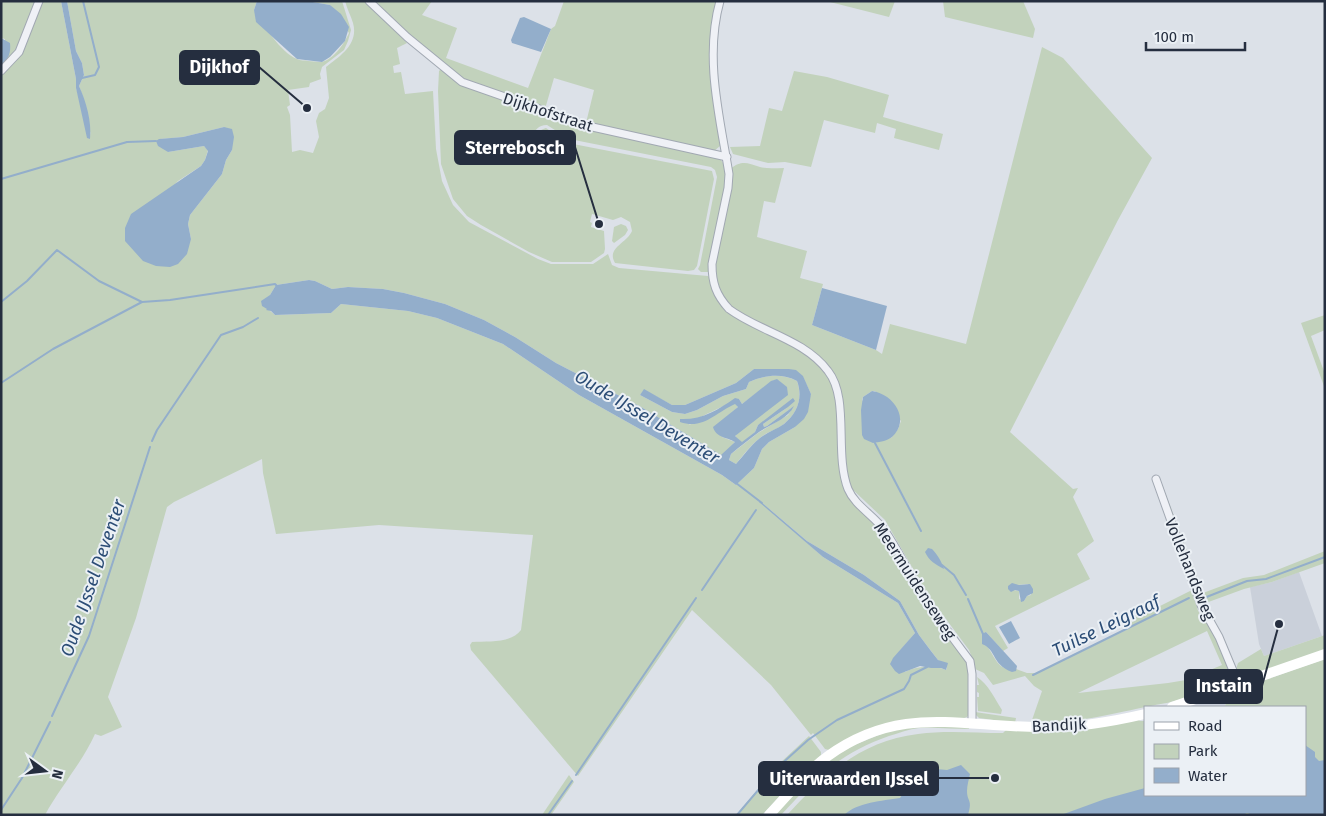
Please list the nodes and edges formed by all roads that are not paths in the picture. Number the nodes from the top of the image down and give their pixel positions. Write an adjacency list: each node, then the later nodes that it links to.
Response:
1 (39, 1): 4 (street)
2 (369, 1): 5 (street, Dijkhofstraat)
3 (720, 1): 5 (street, Meermuidenseweg)
4 (1, 71)
5 (727, 157): 11 (street, Meermuidenseweg)
6 (1156, 479): 8 (street, Vollehandsweg)
7 (1325, 654): 8 (street)
8 (1238, 685): 9 (street)
9 (1175, 706)
10 (1144, 714): 11 (street, Bandijk)
11 (972, 723): 12 (street, Bandijk)
12 (769, 815)

